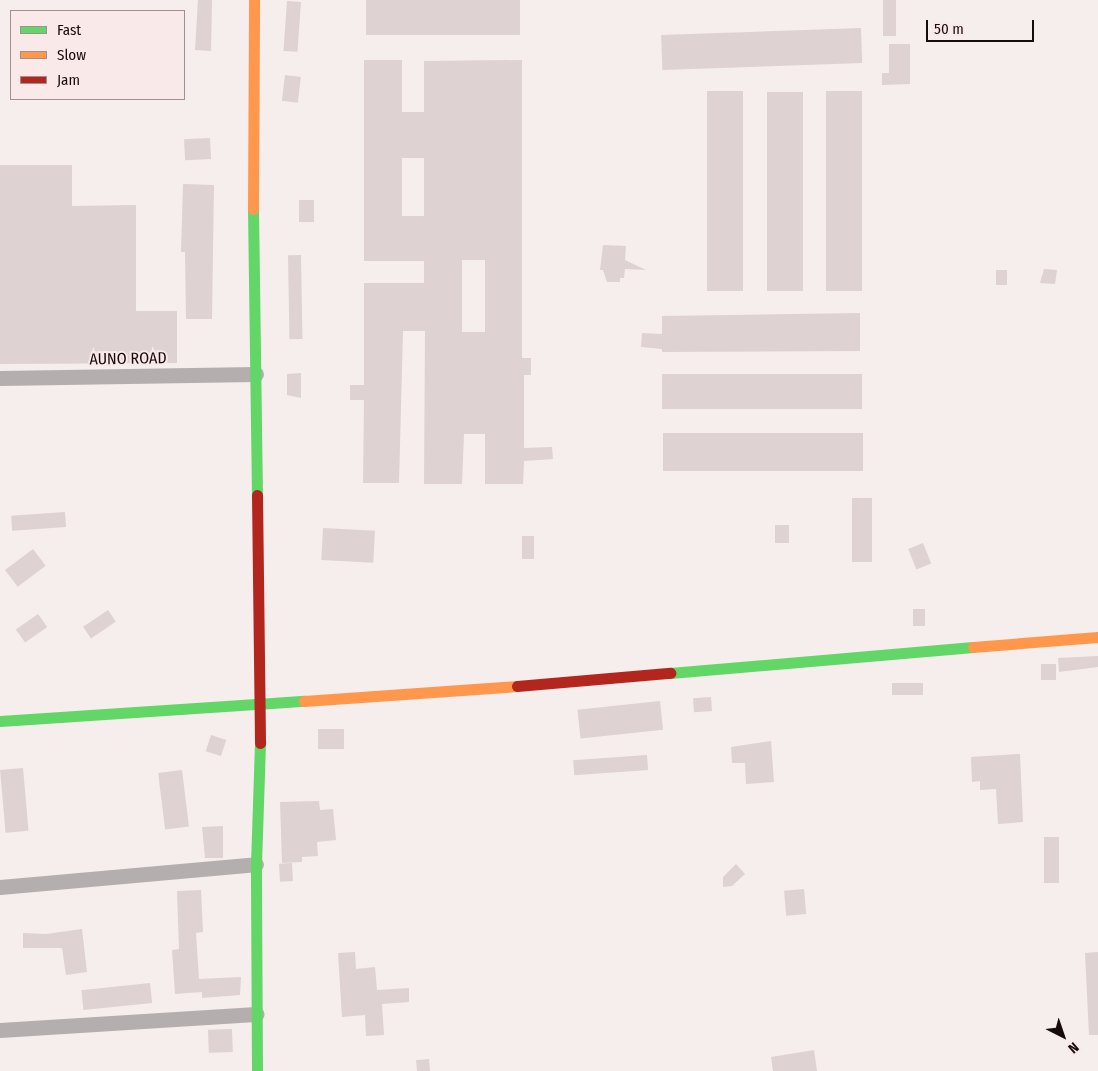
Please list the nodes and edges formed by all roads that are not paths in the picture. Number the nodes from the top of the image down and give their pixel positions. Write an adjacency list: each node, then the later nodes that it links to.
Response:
1 (254, 0): 2 (street)
2 (256, 374): 3 (street, AUNO ROAD); 5 (street)
3 (0, 378)
4 (1098, 637): 5 (street)
5 (261, 702): 6 (street); 7 (street)
6 (0, 721)
7 (256, 864): 8 (street); 9 (street)
8 (0, 886)
9 (257, 1014): 10 (street); 11 (street)
10 (0, 1030)
11 (257, 1071)

